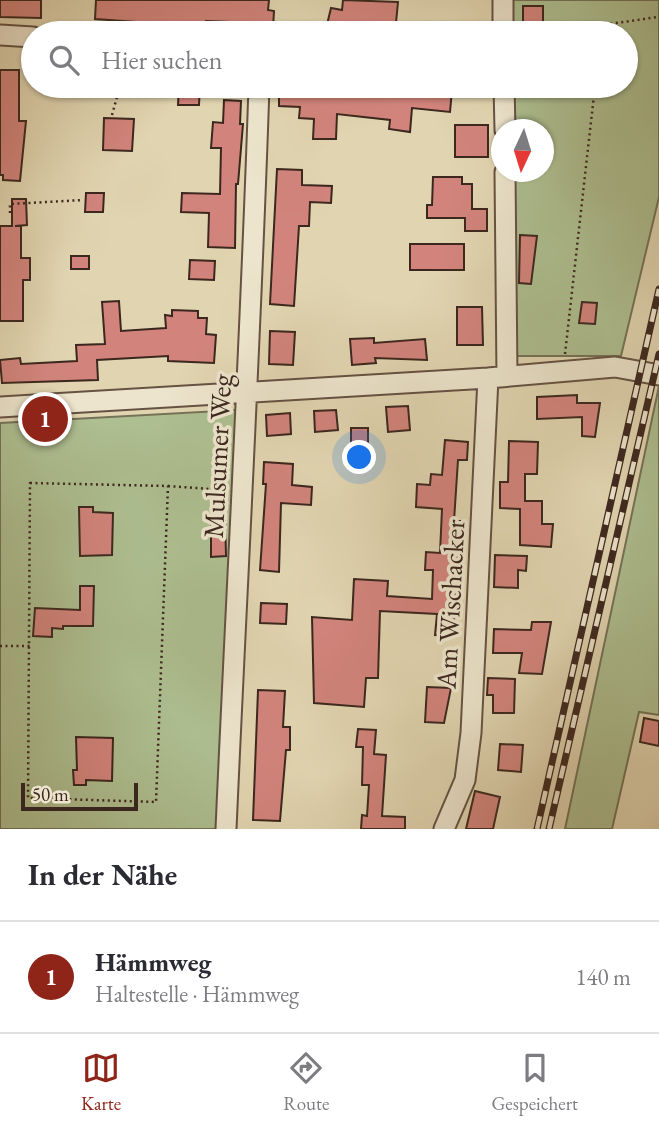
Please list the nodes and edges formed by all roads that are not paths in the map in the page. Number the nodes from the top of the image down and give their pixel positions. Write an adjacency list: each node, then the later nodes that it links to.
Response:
1 (503, 0): 2 (street)
2 (503, 21)
3 (0, 36): 4 (street)
4 (21, 37)
5 (259, 98): 11 (street, Mulsumer Weg)
6 (504, 98): 7 (street)
7 (505, 119)
8 (505, 182): 10 (street, Am Wischacker)
9 (659, 375): 10 (street)
10 (498, 377): 11 (street); 14 (street, Am Wischacker)
11 (249, 392): 12 (street); 13 (street, Mulsumer Weg)
12 (0, 407)
13 (226, 829)
14 (444, 829)

